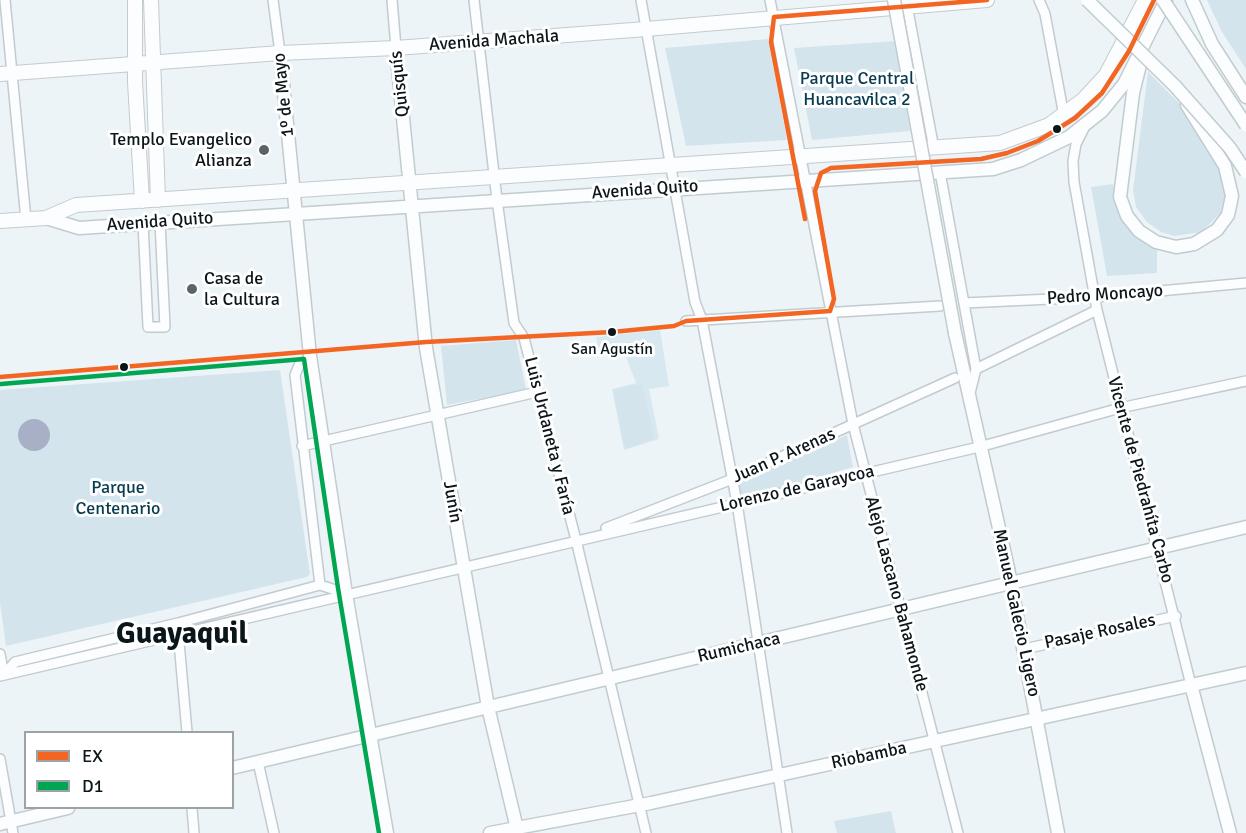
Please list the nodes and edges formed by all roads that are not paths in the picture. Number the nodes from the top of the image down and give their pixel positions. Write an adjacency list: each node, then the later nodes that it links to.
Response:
1 (5, 0): 25 (street)
2 (135, 0): 24 (main road)
3 (151, 0): 18 (main road)
4 (273, 0): 22 (street, 1º de Mayo)
5 (392, 0): 21 (street, Quisquís)
6 (474, 0): 20 (street, Luis Urdaneta y Faría)
7 (641, 0): 17 (street)
8 (770, 0): 16 (street, Alejo Lascano Bahamonde)
9 (987, 0): 15 (main road, Avenida Machala)
10 (1039, 0): 28 (street)
11 (1087, 0): 26 (street, bridge)
12 (1145, 0): 28 (main road, Avenida Quito)
13 (1164, 0): 19 (street, Avenida Quito); 29 (street, bridge)
14 (1192, 0): 27 (street)
15 (902, 2): 16 (main road, Avenida Machala); 31 (street); 65 (street, Manuel Galecio Ligero, bridge)
16 (774, 17): 17 (main road, Avenida Machala); 32 (street, Alejo Lascano Bahamonde)
17 (646, 29): 20 (main road, Avenida Machala); 33 (street)
18 (153, 38): 23 (main road); 24 (main road)
19 (1147, 40): 26 (street, bridge); 30 (street, Avenida Quito)
20 (479, 42): 21 (main road, Avenida Machala); 37 (street, Luis Urdaneta y Faría)
21 (396, 48): 22 (main road, Avenida Machala); 34 (street, Quisquís)
22 (280, 52): 23 (main road, Avenida Machala); 41 (street, 1º de Mayo)
23 (154, 64): 24 (main road, Avenida Machala); 42 (main road)
24 (135, 65): 25 (main road, Avenida Machala); 44 (main road)
25 (6, 74): 48 (street)
26 (1175, 86): 36 (street, bridge)
27 (1246, 97)
28 (1064, 116): 31 (main road, Avenida Quito)
29 (1246, 125)
30 (1085, 126): 35 (street, Avenida Quito); 53 (street, Vicente de Piedrahíta Carbo)
31 (934, 149): 32 (main road, Avenida Quito)
32 (800, 157): 33 (main road, Avenida Quito); 38 (street, Alejo Lascano Bahamonde)
33 (671, 166): 37 (main road, Avenida Quito); 40 (street)
34 (407, 167): 39 (street, Junín)
35 (940, 172): 38 (street, Avenida Quito); 54 (street, Manuel Galecio Ligero)
36 (1246, 172)
37 (494, 178): 39 (main road, Avenida Quito); 43 (street, Luis Urdaneta y Faría)
38 (805, 180): 40 (street, Avenida Quito); 57 (street, Alejo Lascano Bahamonde)
39 (408, 183): 41 (main road, Avenida Quito); 45 (street, Junín)
40 (675, 188): 43 (street, Avenida Quito); 58 (street)
41 (293, 191): 42 (main road, Avenida Quito); 46 (street, 1º de Mayo)
42 (158, 200): 44 (main road, Avenida Quito)
43 (497, 200): 45 (street, Avenida Quito); 64 (street, Luis Urdaneta y Faría)
44 (142, 201): 47 (main road, Avenida Quito)
45 (410, 206): 46 (street, Avenida Quito); 67 (street, Junín)
46 (296, 214): 50 (street, Avenida Quito); 60 (street, 1º de Mayo)
47 (46, 218): 48 (main road, Avenida Quito); 51 (street, Avenida Quito)
48 (26, 220): 49 (main road, Avenida Quito)
49 (0, 221)
50 (160, 222): 51 (street, Avenida Quito); 51 (street)
51 (143, 224)
52 (1246, 283): 53 (street, Pedro Moncayo)
53 (1095, 297): 54 (street, Pedro Moncayo); 56 (street, Vicente de Piedrahíta Carbo)
54 (964, 303): 61 (street, Manuel Galecio Ligero)
55 (940, 306): 57 (street)
56 (1097, 310): 61 (street); 66 (street, Vicente de Piedrahíta Carbo)
57 (830, 311): 58 (street); 68 (street, Alejo Lascano Bahamonde)
58 (702, 320): 59 (street); 73 (street)
59 (686, 321)
60 (311, 360): 69 (street, 1º de Mayo); 70 (street)
61 (976, 369): 65 (street, Manuel Galecio Ligero)
62 (955, 378): 68 (street, Juan P. Arenas)
63 (1246, 381): 66 (street, Lorenzo de Garaycoa)
64 (537, 392): 67 (street); 76 (street, Luis Urdaneta y Faría)
65 (970, 393): 71 (street, Manuel Galecio Ligero)
66 (1120, 408): 71 (street, Lorenzo de Garaycoa); 77 (street, Vicente de Piedrahíta Carbo)
67 (438, 414): 69 (street); 78 (street, Junín)
68 (853, 424): 72 (street, Alejo Lascano Bahamonde); 73 (street, Juan P. Arenas)
69 (324, 440): 70 (street); 81 (street, 1º de Mayo)
70 (302, 446): 80 (street)
71 (980, 447): 72 (street, Lorenzo de Garaycoa); 79 (street, Manuel Galecio Ligero)
72 (865, 474): 74 (street, Lorenzo de Garaycoa); 82 (street, Alejo Lascano Bahamonde)
73 (730, 480): 74 (street); 76 (street, Juan P. Arenas)
74 (737, 504): 76 (street, Lorenzo de Garaycoa); 86 (street)
75 (1246, 527): 77 (street, Rumichaca)
76 (576, 540): 78 (street, Lorenzo de Garaycoa); 91 (street, Luis Urdaneta y Faría)
77 (1158, 549): 79 (street, Rumichaca); 83 (street, Vicente de Piedrahíta Carbo)
78 (463, 567): 81 (street, Lorenzo de Garaycoa); 93 (street, Junín)
79 (1011, 584): 82 (street, Rumichaca); 87 (street, Manuel Galecio Ligero)
80 (320, 585): 81 (street); 84 (street)
81 (346, 594): 85 (street, Lorenzo de Garaycoa); 96 (street, 1º de Mayo)
82 (901, 610): 86 (street, Rumichaca); 97 (street, Alejo Lascano Bahamonde)
83 (1176, 616): 87 (street, Pasaje Rosales); 92 (street, Vicente de Piedrahíta Carbo)
84 (178, 623): 85 (street); 90 (street)
85 (179, 636): 90 (street, Lorenzo de Garaycoa); 95 (street)
86 (759, 644): 91 (street, Rumichaca); 101 (street)
87 (1024, 649): 94 (street, Manuel Galecio Ligero)
88 (0, 654): 90 (street)
89 (1246, 673): 92 (street, Riobamba)
90 (2, 675)
91 (610, 679): 93 (street, Rumichaca); 102 (street, Luis Urdaneta y Faría)
92 (1191, 685): 94 (street, Riobamba); 115 (street, Vicente de Piedrahíta Carbo)
93 (488, 707): 96 (street, Rumichaca); 106 (street, Junín)
94 (1038, 720): 97 (street, Riobamba); 114 (street, Manuel Galecio Ligero)
95 (187, 731)
96 (372, 735): 99 (street, Rumichaca); 109 (street, 1º de Mayo)
97 (935, 742): 101 (street, Riobamba); 113 (street, Alejo Lascano Bahamonde)
98 (0, 759): 105 (street)
99 (258, 762): 100 (street, Rumichaca); 108 (street)
100 (234, 768)
101 (778, 775): 102 (street, Riobamba); 112 (street)
102 (640, 805): 106 (street, Riobamba); 111 (street, Luis Urdaneta y Faría)
103 (62, 809): 105 (street)
104 (192, 809): 107 (street)
105 (8, 826)
106 (518, 830): 110 (street, Riobamba)
107 (194, 833)
108 (274, 833)
109 (387, 833)
110 (490, 833)
111 (646, 833)
112 (787, 833)
113 (958, 833)
114 (1058, 833)
115 (1230, 833)

